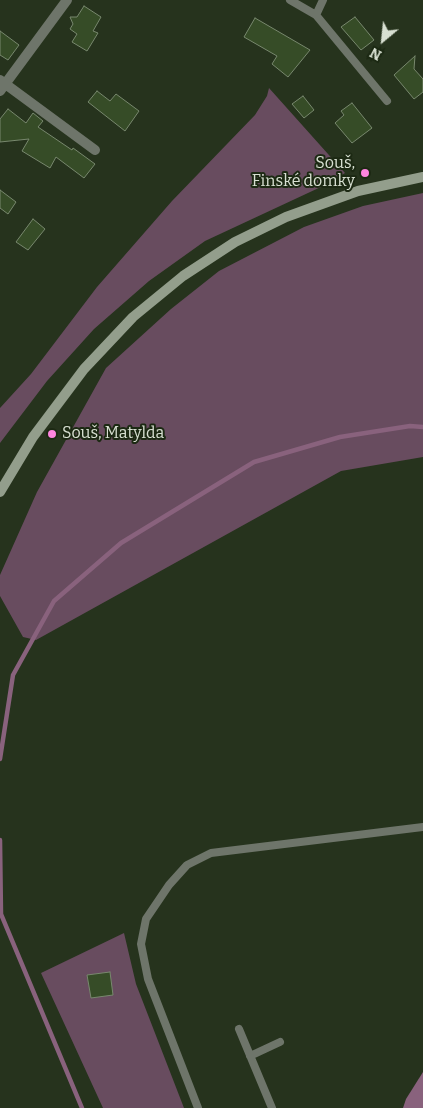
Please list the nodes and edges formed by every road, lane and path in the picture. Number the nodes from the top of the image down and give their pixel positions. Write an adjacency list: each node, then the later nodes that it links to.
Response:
1 (67, 0): 5 (street)
2 (290, 0): 4 (lane)
3 (323, 0): 4 (lane)
4 (316, 15): 6 (lane)
5 (2, 85): 7 (street)
6 (387, 101)
7 (95, 150)
8 (423, 177): 9 (street)
9 (0, 492)
10 (423, 827): 14 (lane)
11 (239, 1029): 13 (lane)
12 (280, 1042): 13 (lane)
13 (250, 1056): 15 (lane)
14 (198, 1108)
15 (272, 1108)

